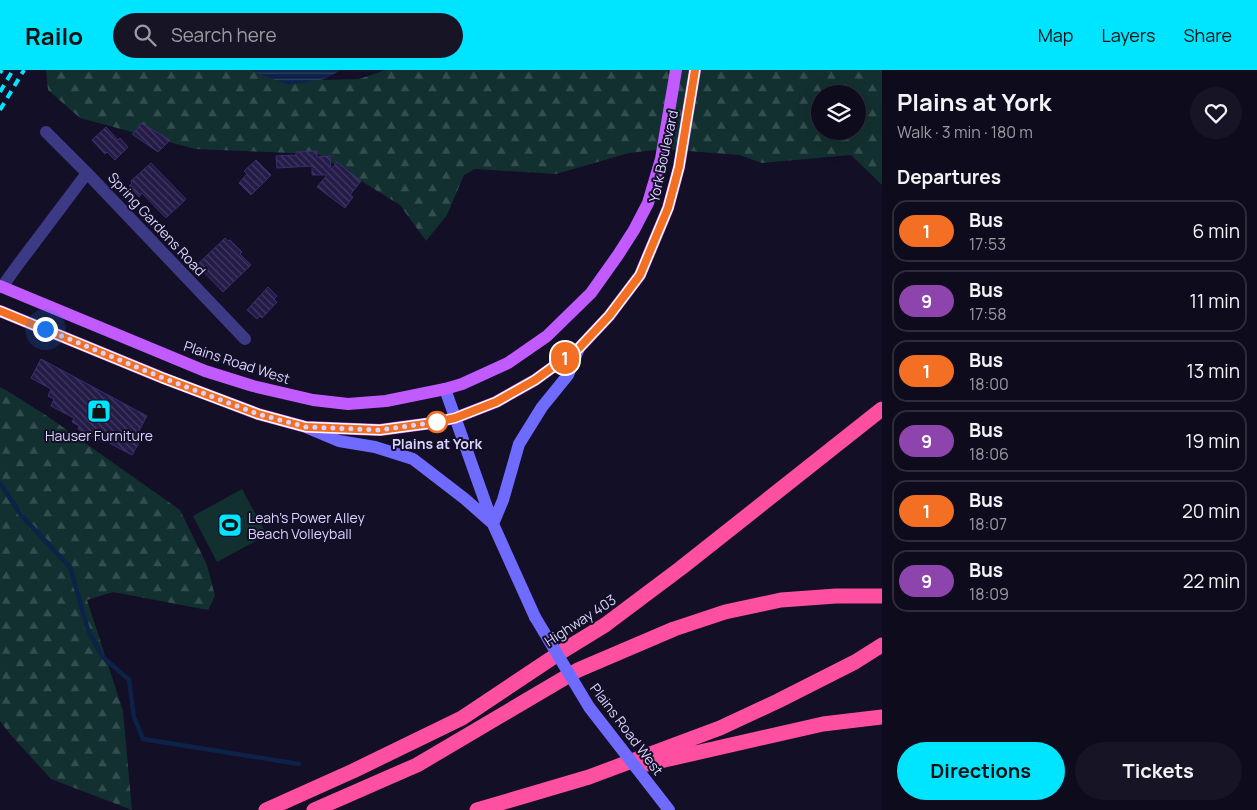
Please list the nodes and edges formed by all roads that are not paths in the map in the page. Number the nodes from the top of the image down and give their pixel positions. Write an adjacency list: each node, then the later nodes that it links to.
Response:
1 (676, 70): 9 (main road, York Boulevard)
2 (695, 70): 8 (main road, York Boulevard)
3 (46, 132): 4 (street, Spring Gardens Road)
4 (88, 173): 5 (street, Plains Road West); 7 (street, Spring Gardens Road)
5 (1, 287): 9 (main road, Plains Road West)
6 (0, 311): 12 (main road)
7 (245, 339)
8 (579, 348): 11 (main road, York Boulevard); 13 (main road)
9 (444, 389): 11 (main road, Plains Road West)
10 (882, 408): 18 (highway, Highway 403)
11 (455, 418): 12 (main road); 13 (main road, Plains Road West)
12 (306, 427): 13 (main road)
13 (493, 524): 21 (main road, Plains Road West, bridge)
14 (882, 596): 19 (highway)
15 (882, 645): 17 (highway)
16 (882, 717): 17 (highway)
17 (589, 777): 20 (highway)
18 (266, 810)
19 (314, 810)
20 (477, 810)
21 (669, 810)

